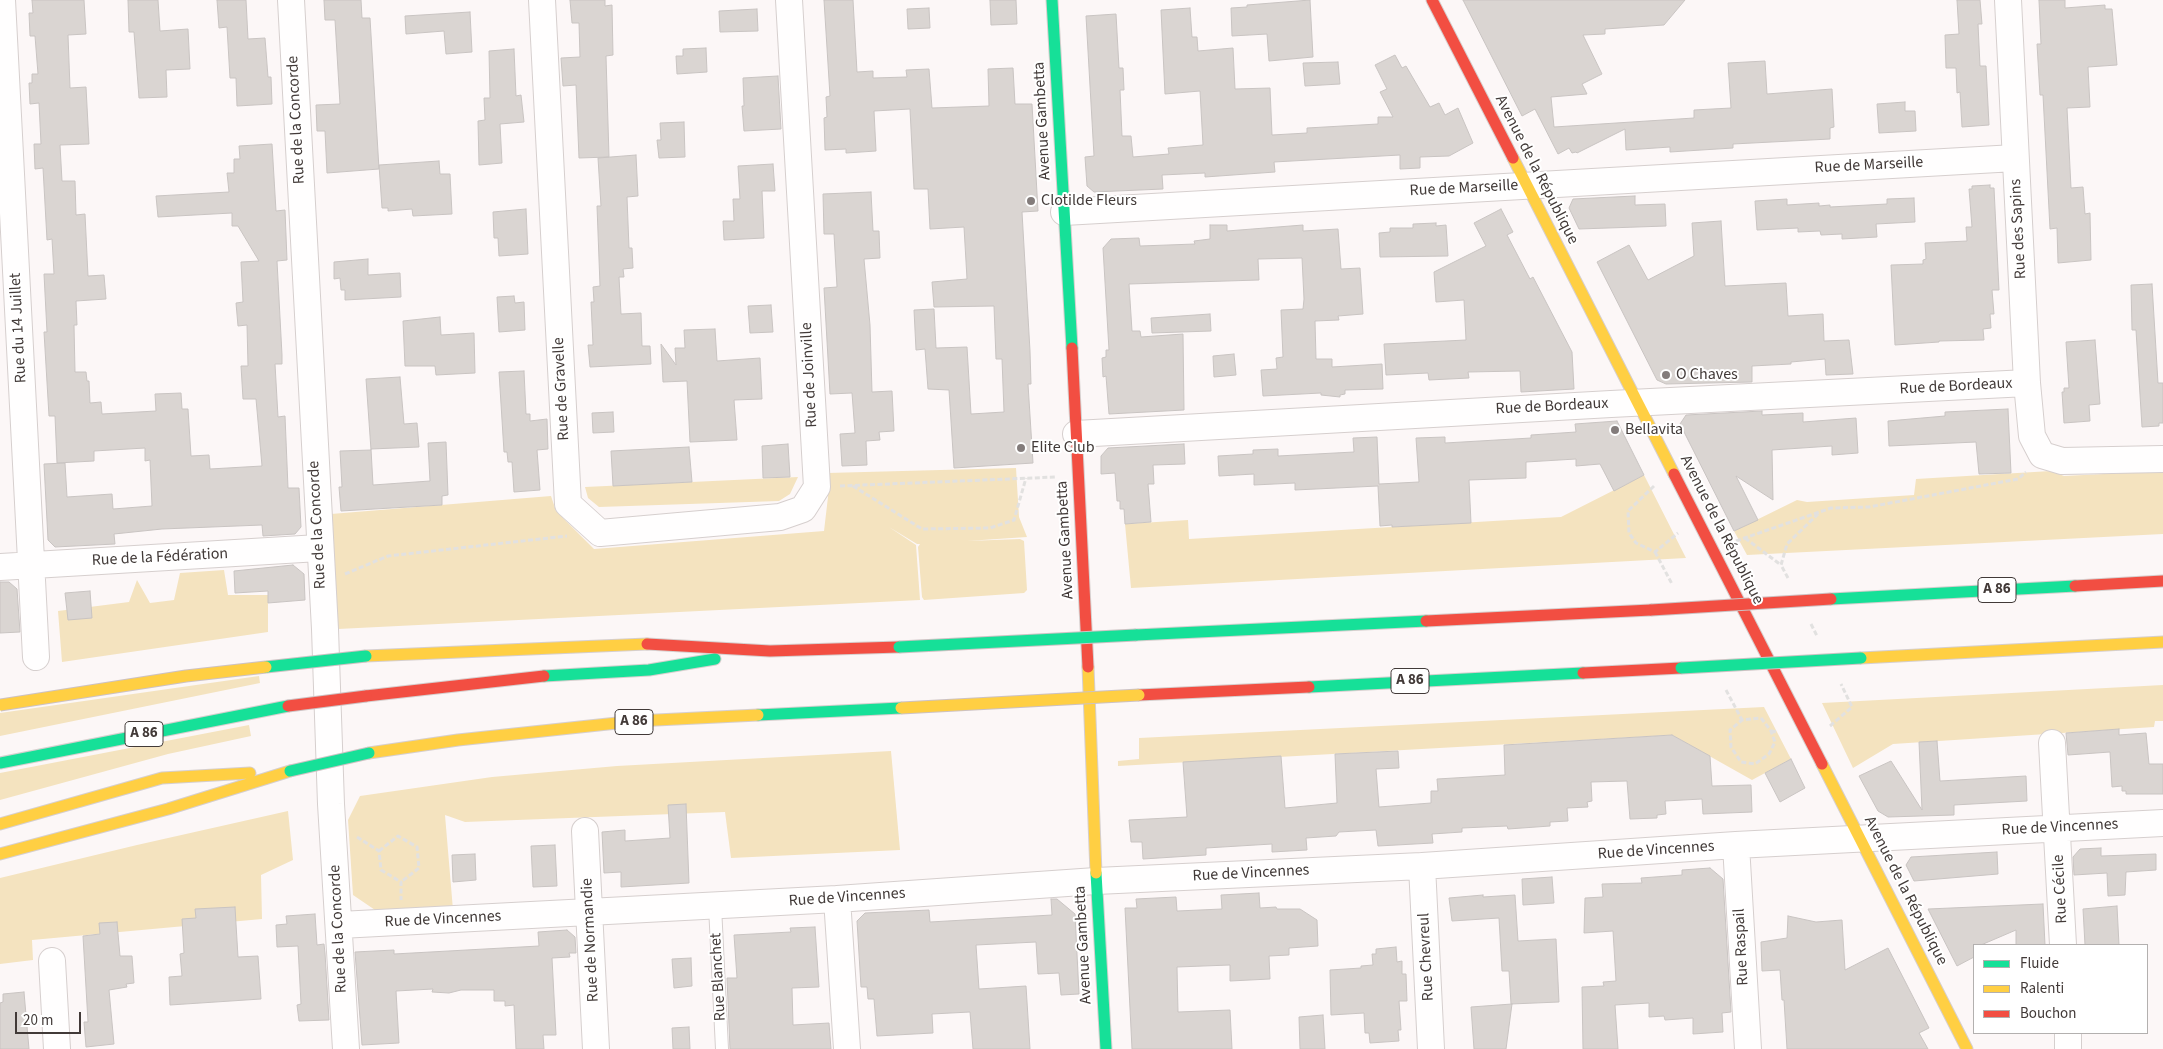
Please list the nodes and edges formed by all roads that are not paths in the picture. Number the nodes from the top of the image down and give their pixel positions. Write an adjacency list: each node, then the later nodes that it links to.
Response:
1 (2, 0): 17 (street, Rue du 14 Juillet)
2 (291, 0): 16 (street, Rue de la Concorde)
3 (542, 0): 15 (street, Rue de Gravelle)
4 (789, 0): 15 (street, Rue de Joinville)
5 (1052, 0): 10 (main road, Avenue Gambetta)
6 (1432, 0): 9 (main road, Avenue de la République)
7 (2008, 0): 8 (street, Rue des Sapins)
8 (2015, 158): 9 (street, Rue de Marseille); 11 (street, Rue des Sapins)
9 (1526, 186): 10 (street, Rue de Marseille); 12 (main road, Avenue de la République)
10 (1064, 212): 13 (main road, Avenue Gambetta)
11 (2027, 383): 12 (street, Rue de Bordeaux); 14 (street, Rue des Sapins)
12 (1638, 402): 13 (street, Rue de Bordeaux); 31 (main road, Avenue de la République)
13 (1076, 434): 35 (main road, Avenue Gambetta)
14 (2163, 459)
15 (817, 487)
16 (319, 548): 17 (street, Rue de la Fédération); 39 (street, Rue de la Concorde)
17 (31, 566): 18 (street, Rue de la Fédération); 22 (street, Rue du 14 Juillet)
18 (0, 567)
19 (2163, 581): 21 (main road, A 86, bridge)
20 (2163, 642): 26 (main road, A 86, bridge)
21 (770, 651): 23 (main road, bridge); 25 (main road, A 86, bridge)
22 (36, 657)
23 (0, 705)
24 (2052, 743): 29 (street, Rue Cécile)
25 (0, 763)
26 (290, 771): 28 (main road, A 86); 33 (main road)
27 (2163, 823): 29 (street, Rue de Vincennes)
28 (0, 824)
29 (2058, 829): 31 (street, Rue de Vincennes); 40 (street, Rue Cécile)
30 (585, 830): 38 (street, Rue de Normandie)
31 (1860, 839): 32 (street, Rue de Vincennes); 51 (main road, Avenue de la République)
32 (1736, 846): 34 (street, Rue de Vincennes); 50 (street, Rue Raspail)
33 (0, 854)
34 (1422, 866): 35 (street, Rue de Vincennes); 49 (street, Rue Chevreul)
35 (1096, 881): 36 (street, Rue de Vincennes); 48 (main road, Avenue Gambetta)
36 (837, 899): 37 (street, Rue de Vincennes); 47 (street)
37 (715, 906): 38 (street, Rue de Vincennes); 46 (lane, Rue Blanchet)
38 (589, 912): 39 (street, Rue de Vincennes); 45 (street, Rue de Normandie)
39 (340, 925): 44 (street, Rue de la Concorde)
40 (2063, 944)
41 (52, 961): 43 (street)
42 (2068, 1034): 52 (street)
43 (57, 1049)
44 (346, 1049)
45 (596, 1049)
46 (722, 1049)
47 (847, 1049)
48 (1106, 1049)
49 (1432, 1049)
50 (1748, 1049)
51 (1968, 1049)
52 (2068, 1049)

